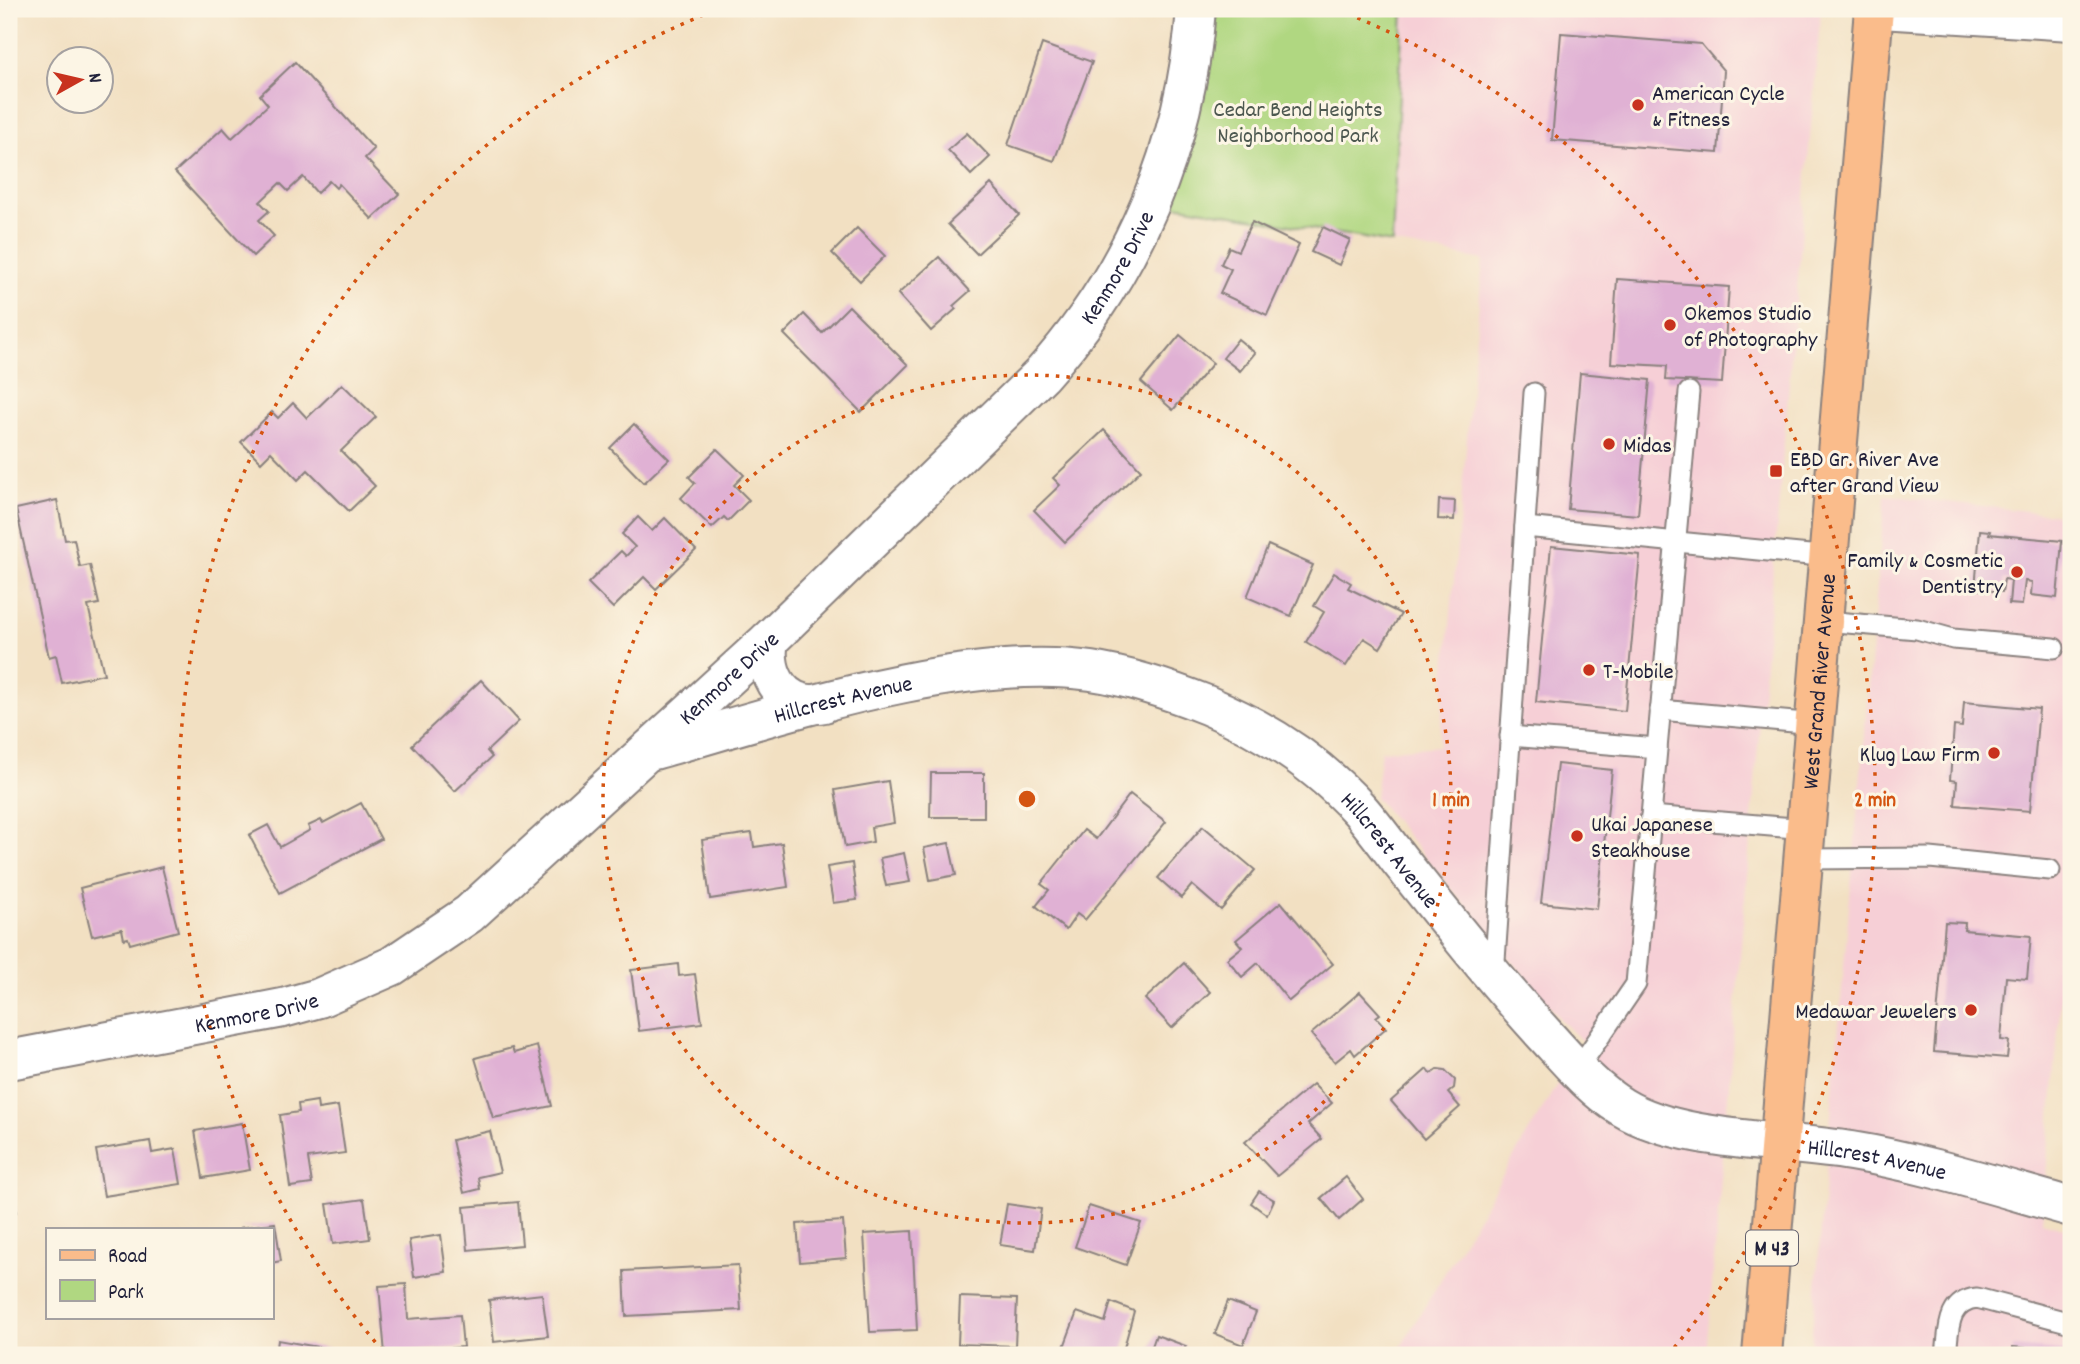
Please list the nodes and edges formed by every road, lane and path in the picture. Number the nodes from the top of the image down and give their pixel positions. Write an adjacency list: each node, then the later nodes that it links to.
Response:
1 (1196, 9): 11 (street, Kenmore Drive)
2 (1874, 9): 9 (main road, West Grand River Avenue / M 43)
3 (1881, 9): 4 (street)
4 (2071, 22)
5 (1534, 393): 7 (lane)
6 (1689, 393): 8 (lane)
7 (1525, 527): 8 (lane); 16 (lane)
8 (1675, 542): 9 (lane); 14 (lane)
9 (1830, 557): 10 (main road, West Grand River Avenue / M 43)
10 (1824, 621): 12 (lane); 15 (main road, West Grand River Avenue / M 43)
11 (769, 640): 13 (street); 18 (street, Kenmore Drive)
12 (2054, 648)
13 (833, 701): 18 (street, Hillcrest Avenue); 22 (street, Hillcrest Avenue)
14 (1660, 710): 15 (lane); 17 (lane)
15 (1816, 724): 20 (main road, West Grand River Avenue / M 43)
16 (1510, 736): 17 (lane); 22 (lane)
17 (1657, 748): 19 (lane)
18 (649, 752): 23 (street, Kenmore Drive)
19 (1651, 816): 20 (lane); 24 (lane)
20 (1806, 844): 21 (lane); 25 (main road, West Grand River Avenue / M 43)
21 (2050, 870)
22 (1494, 979): 24 (street, Hillcrest Avenue)
23 (9, 1060)
24 (1577, 1070): 25 (street, Hillcrest Avenue)
25 (1782, 1142): 26 (street, Hillcrest Avenue); 28 (main road, West Grand River Avenue / M 43)
26 (2071, 1207)
27 (2071, 1323): 29 (lane)
28 (1762, 1355)
29 (1946, 1355)

